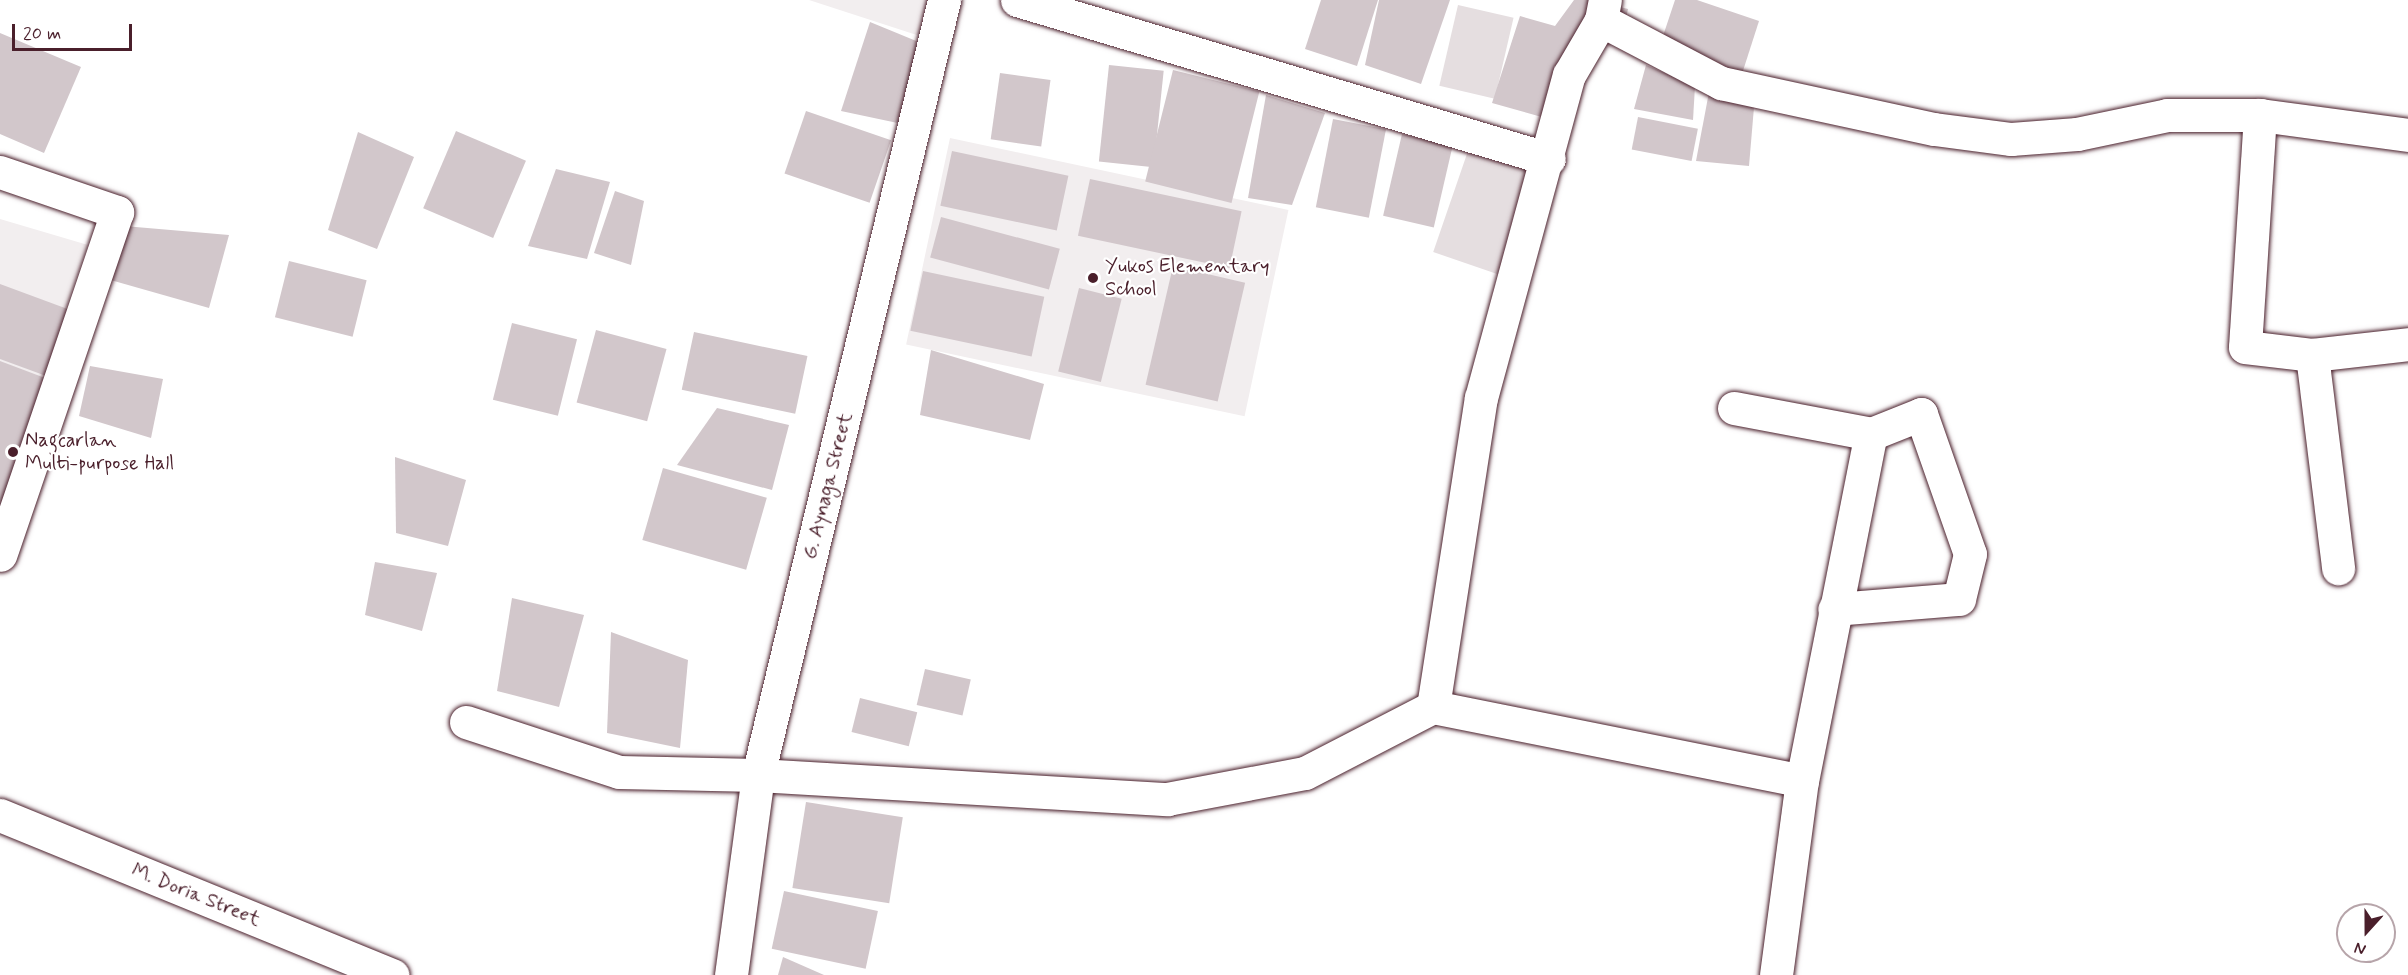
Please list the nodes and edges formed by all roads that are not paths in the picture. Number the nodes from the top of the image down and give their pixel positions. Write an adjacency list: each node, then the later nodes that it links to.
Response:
1 (944, 0): 17 (street, G. Aynaga Street)
2 (1017, 0): 6 (street)
3 (1603, 10): 4 (street); 6 (street)
4 (2260, 114): 5 (street); 9 (street)
5 (2408, 135)
6 (1548, 159): 15 (street)
7 (0, 172): 12 (street)
8 (2408, 344): 9 (street)
9 (2312, 355): 13 (street)
10 (1734, 408): 11 (street)
11 (1871, 434): 14 (street); 14 (street)
12 (0, 555)
13 (2338, 568)
14 (1834, 609): 18 (street)
15 (1433, 707): 17 (street); 18 (street)
16 (466, 722): 17 (street)
17 (758, 775): 21 (street, G. Aynaga Street)
18 (1802, 781): 22 (street)
19 (0, 815): 20 (street, M. Doria Street)
20 (393, 975)
21 (731, 975)
22 (1776, 975)

